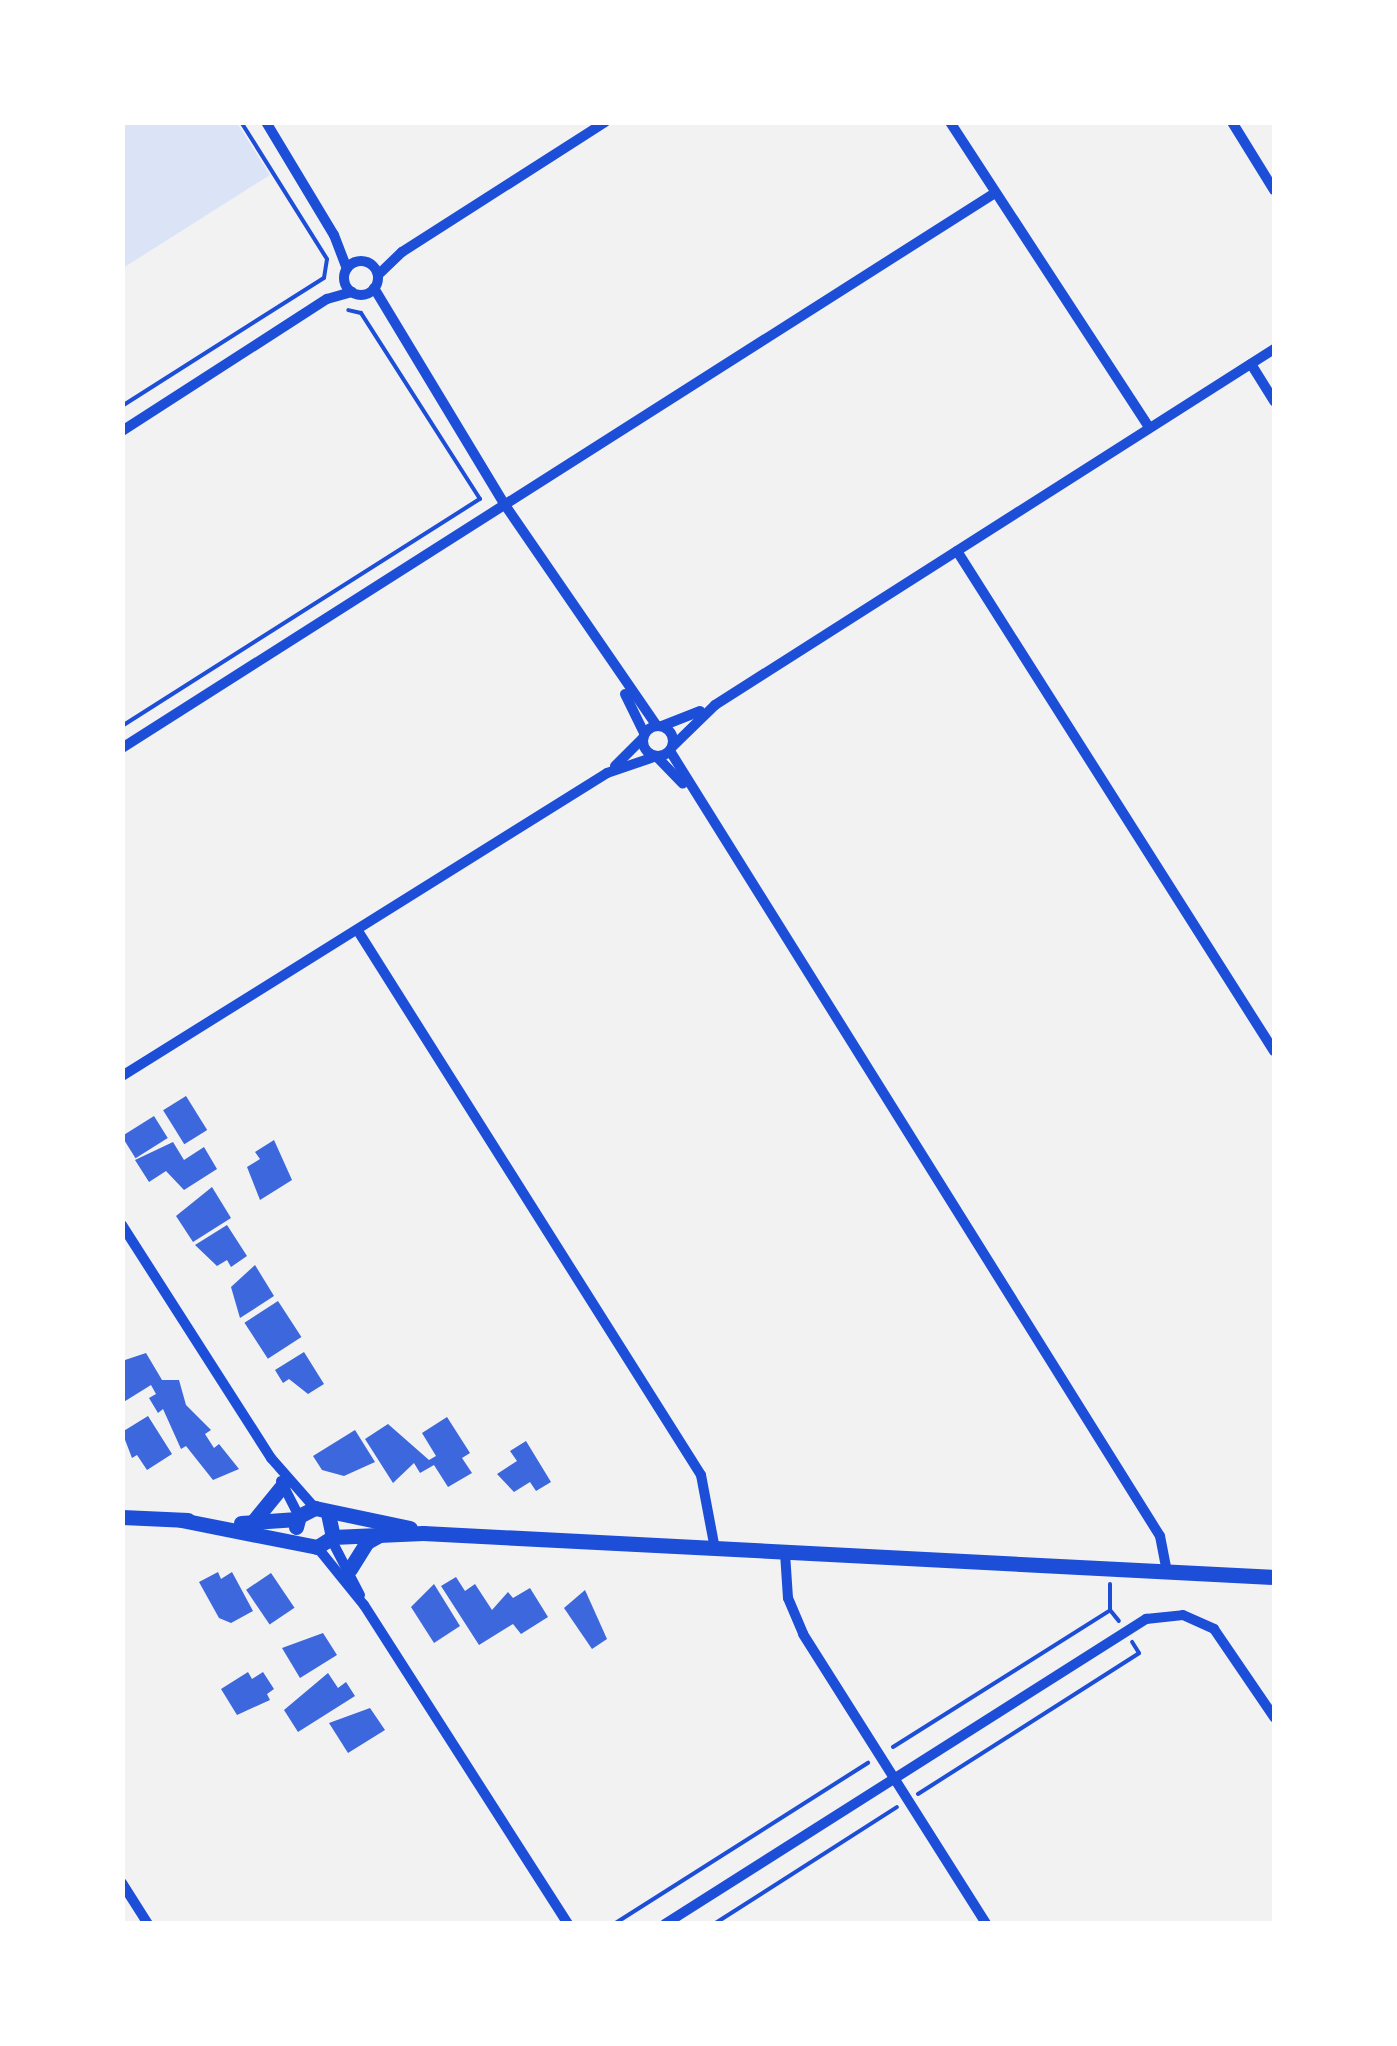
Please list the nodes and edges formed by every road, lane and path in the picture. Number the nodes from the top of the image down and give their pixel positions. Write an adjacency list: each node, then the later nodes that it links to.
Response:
1 (241, 122): 13 (path)
2 (266, 122): 8 (street)
3 (605, 122): 9 (street)
4 (950, 122): 7 (street)
5 (1232, 122): 6 (street)
6 (1274, 190)
7 (995, 193): 20 (street); 22 (street)
8 (334, 235): 10 (street); 11 (street)
9 (402, 252): 10 (street); 12 (street)
10 (365, 262): 11 (street); 12 (street)
11 (346, 273): 14 (street); 15 (street)
12 (378, 275): 14 (street)
13 (324, 278): 15 (path); 19 (path)
14 (363, 291): 15 (street); 22 (street)
15 (333, 295): 21 (street); 26 (path)
16 (1274, 349): 17 (street)
17 (1251, 364): 18 (street); 20 (street)
18 (1274, 401)
19 (122, 406)
20 (1148, 426): 23 (street)
21 (122, 431)
22 (505, 505): 24 (street); 29 (street)
23 (957, 550): 25 (street); 35 (street)
24 (616, 675): 27 (street); 28 (street)
25 (715, 705): 27 (street); 30 (street)
26 (122, 726)
27 (659, 726): 28 (street); 30 (street)
28 (644, 735): 31 (street); 32 (street)
29 (122, 748)
30 (671, 749): 31 (street); 33 (street)
31 (656, 757): 32 (street); 33 (street)
32 (607, 774): 34 (street)
33 (691, 792): 52 (street)
34 (358, 931): 36 (street); 48 (street)
35 (1274, 1052)
36 (125, 1075)
37 (122, 1225): 38 (street)
38 (271, 1458): 39 (street); 40 (street)
39 (283, 1486): 42 (street); 44 (street)
40 (322, 1510): 42 (street); 46 (street); 47 (street)
41 (122, 1517): 43 (street)
42 (298, 1518): 44 (street); 47 (street)
43 (181, 1520): 44 (street); 47 (street)
44 (252, 1523)
45 (383, 1533): 46 (street); 47 (street); 50 (street)
46 (423, 1533): 48 (street)
47 (321, 1541): 50 (street); 54 (street)
48 (715, 1549): 49 (street)
49 (785, 1553): 51 (street); 58 (street)
50 (350, 1569): 54 (street)
51 (1110, 1569): 52 (street); 55 (path)
52 (1167, 1572): 53 (street)
53 (1274, 1577)
54 (364, 1605): 63 (street)
55 (1110, 1610): 56 (path); 58 (path)
56 (1126, 1631): 57 (street); 59 (street); 60 (path)
57 (1274, 1716)
58 (880, 1756): 59 (street); 64 (path)
59 (894, 1778): 60 (street); 65 (street)
60 (908, 1800): 66 (path); 67 (street)
61 (122, 1883): 62 (street)
62 (148, 1924)
63 (568, 1924)
64 (614, 1924)
65 (665, 1924)
66 (714, 1924)
67 (986, 1924)

